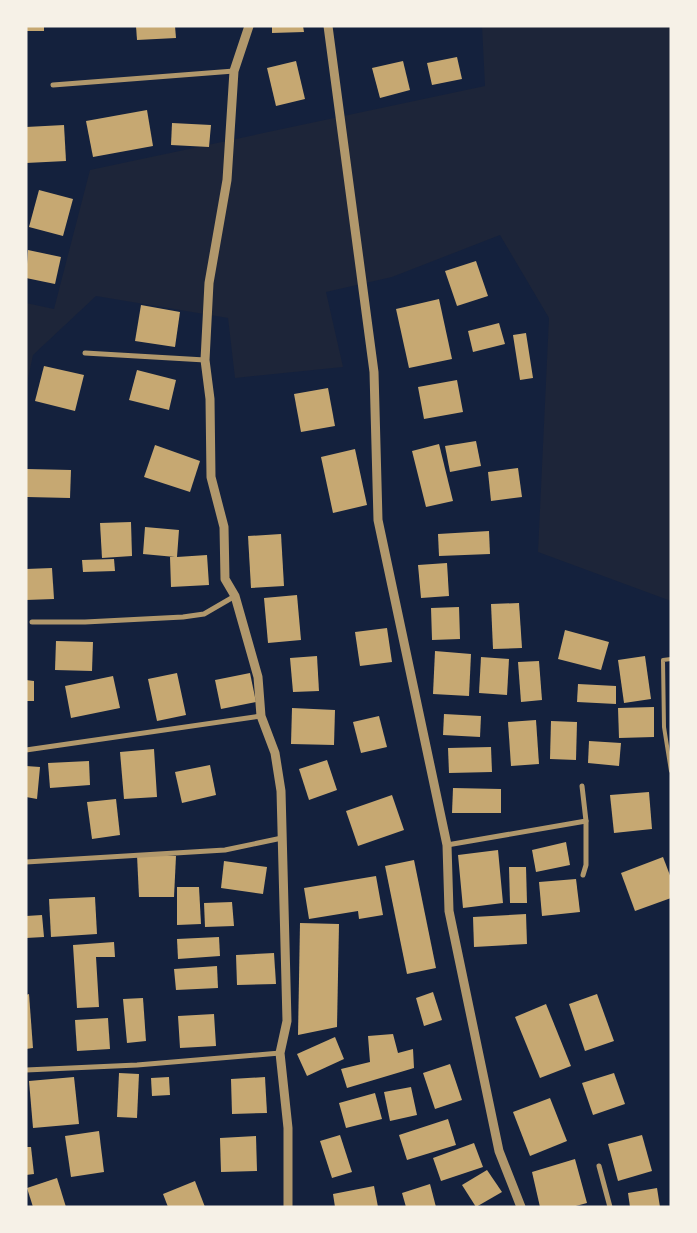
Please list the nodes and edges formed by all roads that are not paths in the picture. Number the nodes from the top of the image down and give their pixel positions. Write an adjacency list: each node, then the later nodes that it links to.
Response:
1 (249, 26): 3 (street)
2 (328, 26): 16 (street)
3 (234, 71): 4 (street); 6 (street)
4 (54, 85)
5 (85, 353): 6 (street)
6 (205, 360): 7 (street)
7 (235, 596): 8 (street); 10 (street)
8 (32, 622)
9 (671, 659): 12 (lane)
10 (261, 716): 11 (street); 15 (street)
11 (26, 750)
12 (671, 771)
13 (582, 786): 14 (street)
14 (586, 821): 16 (street); 18 (street)
15 (282, 838): 17 (street); 19 (street)
16 (447, 845): 23 (street)
17 (26, 862)
18 (582, 875)
19 (280, 1053): 20 (street); 22 (street)
20 (26, 1070)
21 (599, 1166): 24 (street)
22 (288, 1207)
23 (520, 1207)
24 (610, 1207)

